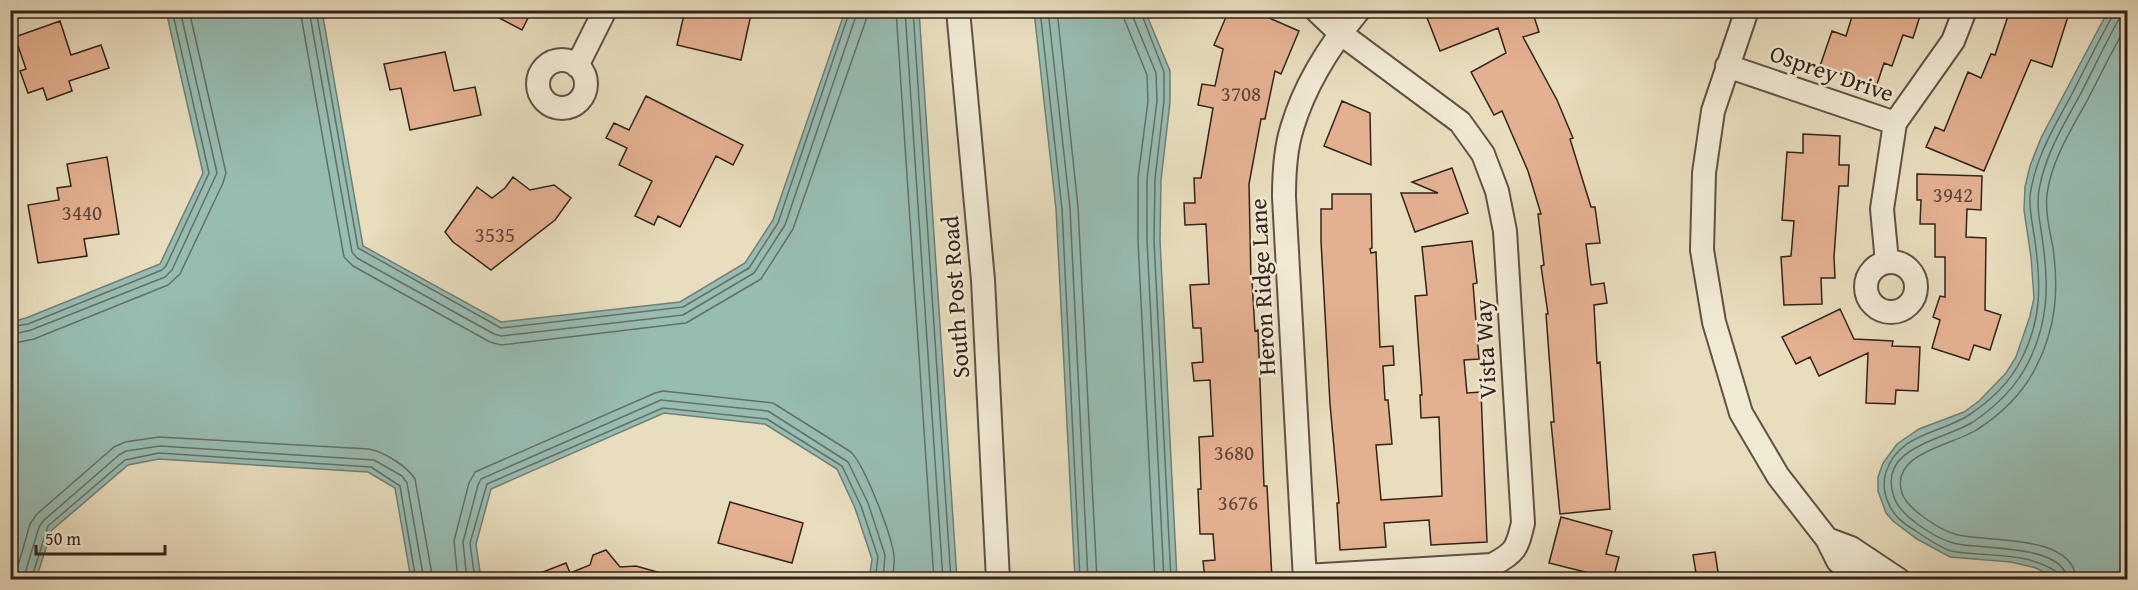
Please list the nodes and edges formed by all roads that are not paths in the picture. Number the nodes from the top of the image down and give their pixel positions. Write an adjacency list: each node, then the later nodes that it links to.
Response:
1 (605, 10): 8 (street)
2 (958, 10): 14 (street, South Post Road)
3 (1316, 10): 7 (street, Vista Way)
4 (1359, 10): 7 (street, Heron Ridge Lane)
5 (1747, 10): 9 (street)
6 (1965, 10): 10 (street, Osprey Drive)
7 (1340, 33): 13 (street, Heron Ridge Lane); 13 (street, Vista Way)
8 (577, 66)
9 (1727, 66): 10 (street, Osprey Drive); 12 (street)
10 (1895, 123): 11 (street)
11 (1887, 262)
12 (1827, 539): 15 (street); 16 (street)
13 (1305, 578)
14 (998, 579)
15 (1859, 579)
16 (1899, 579)

